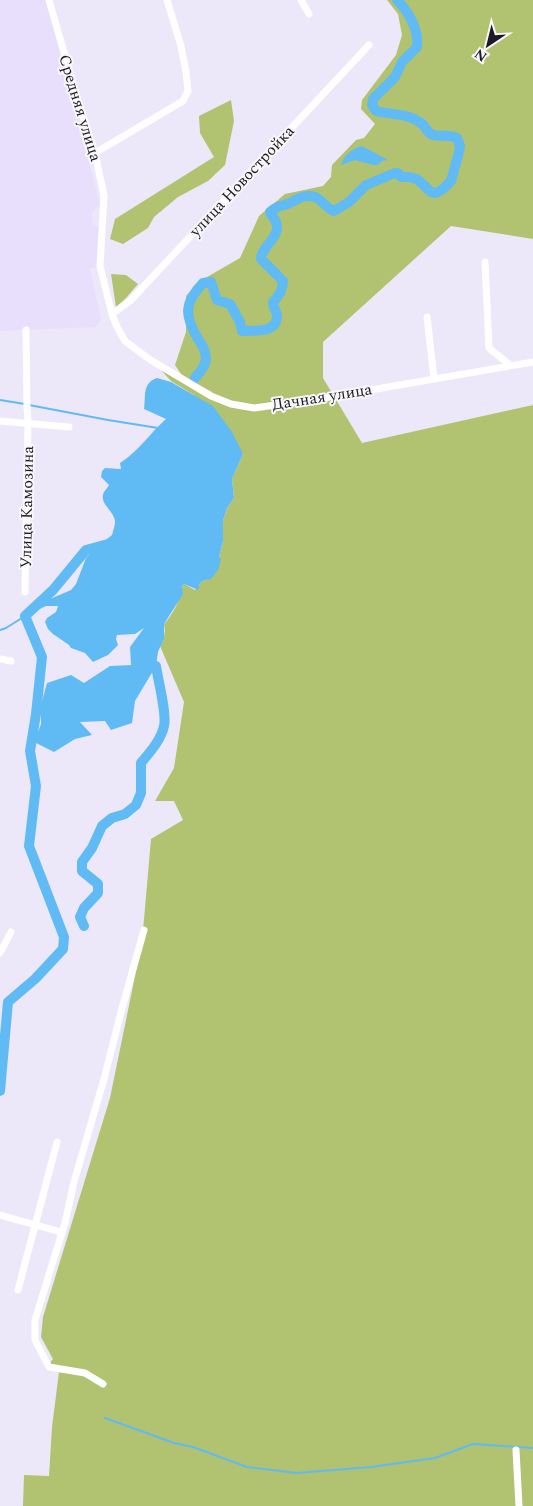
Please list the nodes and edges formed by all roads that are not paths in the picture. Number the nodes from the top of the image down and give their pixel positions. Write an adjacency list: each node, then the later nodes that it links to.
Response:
1 (49, 0): 6 (street, Средняя улица)
2 (167, 0): 6 (street)
3 (301, 0): 4 (street)
4 (309, 14)
5 (369, 45): 8 (street, улица Новостройка)
6 (95, 153): 8 (street, Средняя улица)
7 (485, 262): 12 (street)
8 (112, 314): 13 (street, Дачная улица)
9 (426, 317): 13 (street)
10 (26, 330): 15 (street, Улица Камозина)
11 (533, 362): 12 (street, Дачная улица)
12 (510, 365): 13 (street, Дачная улица)
13 (434, 378)
14 (0, 421): 15 (street)
15 (28, 423): 16 (street); 17 (street, Улица Камозина)
16 (69, 427)
17 (25, 592)
18 (0, 659): 19 (street)
19 (11, 661)
20 (144, 930): 26 (street)
21 (10, 932): 22 (street)
22 (0, 954)
23 (57, 1142): 25 (street)
24 (0, 1215): 25 (street)
25 (35, 1225): 26 (street); 27 (street)
26 (61, 1232): 28 (street)
27 (18, 1290)
28 (103, 1384)
29 (516, 1450): 30 (street)
30 (519, 1506)

